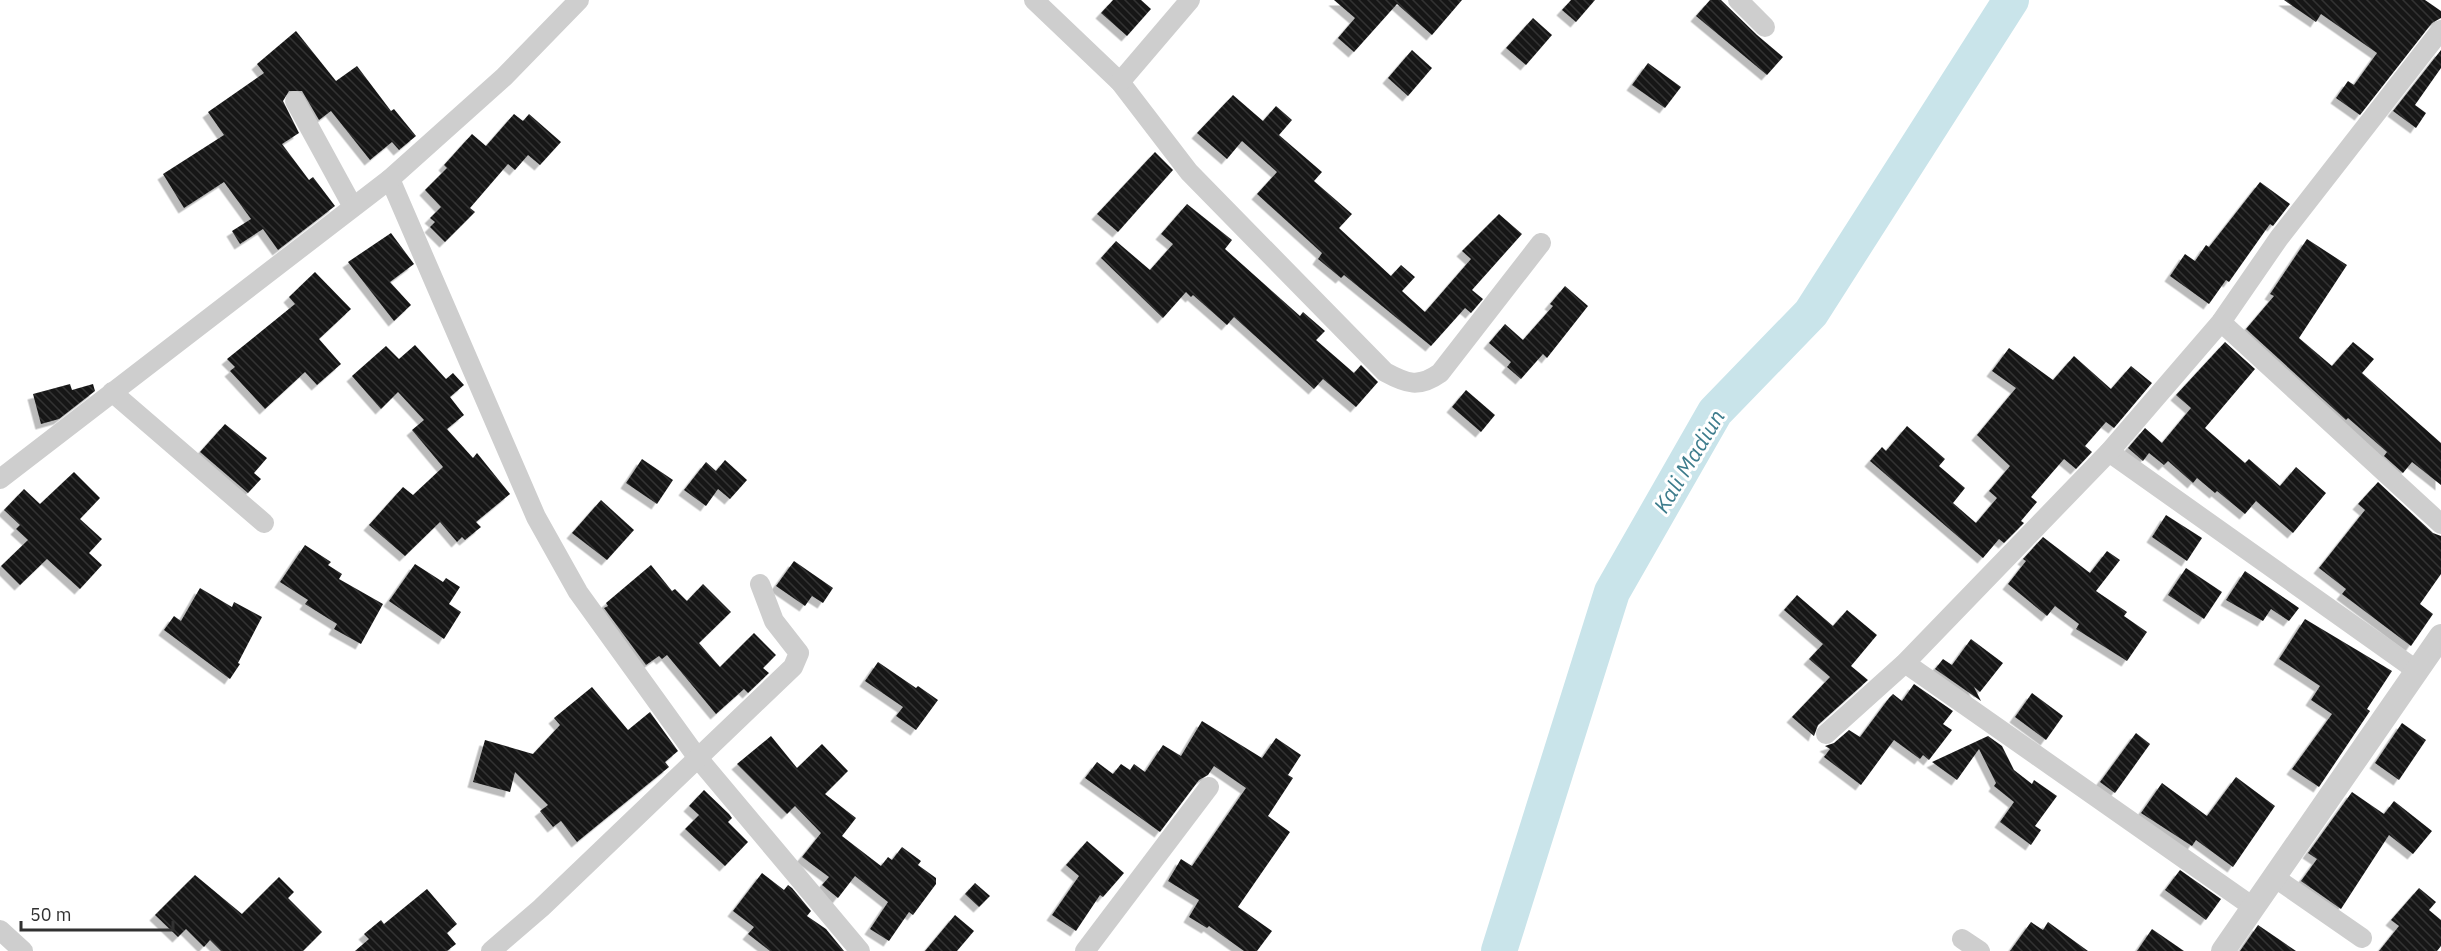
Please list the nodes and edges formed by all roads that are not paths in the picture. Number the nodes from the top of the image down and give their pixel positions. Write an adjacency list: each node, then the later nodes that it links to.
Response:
1 (579, 0): 9 (street)
2 (1034, 0): 7 (street)
3 (1190, 0): 7 (street)
4 (1738, 0): 5 (street)
5 (1765, 27)
6 (2441, 30): 12 (street)
7 (1120, 82): 11 (street)
8 (295, 101): 10 (street)
9 (390, 179): 10 (street); 23 (street)
10 (353, 207): 13 (street)
11 (1542, 243)
12 (2221, 322): 14 (street); 17 (street)
13 (112, 392): 15 (street); 16 (street)
14 (2109, 452): 20 (street); 21 (street)
15 (0, 479)
16 (264, 523)
17 (2441, 524)
18 (760, 584): 23 (street)
19 (2441, 636): 21 (street)
20 (1905, 663): 22 (street); 26 (street)
21 (2416, 670): 25 (street)
22 (1826, 734)
23 (697, 757): 31 (street); 32 (street)
24 (1209, 787): 33 (street)
25 (2274, 877): 26 (street); 28 (street)
26 (2253, 907): 35 (street)
27 (0, 930): 30 (street)
28 (2362, 938)
29 (1962, 939): 34 (street)
30 (23, 951)
31 (491, 951)
32 (861, 951)
33 (1085, 951)
34 (1980, 951)
35 (2223, 951)

